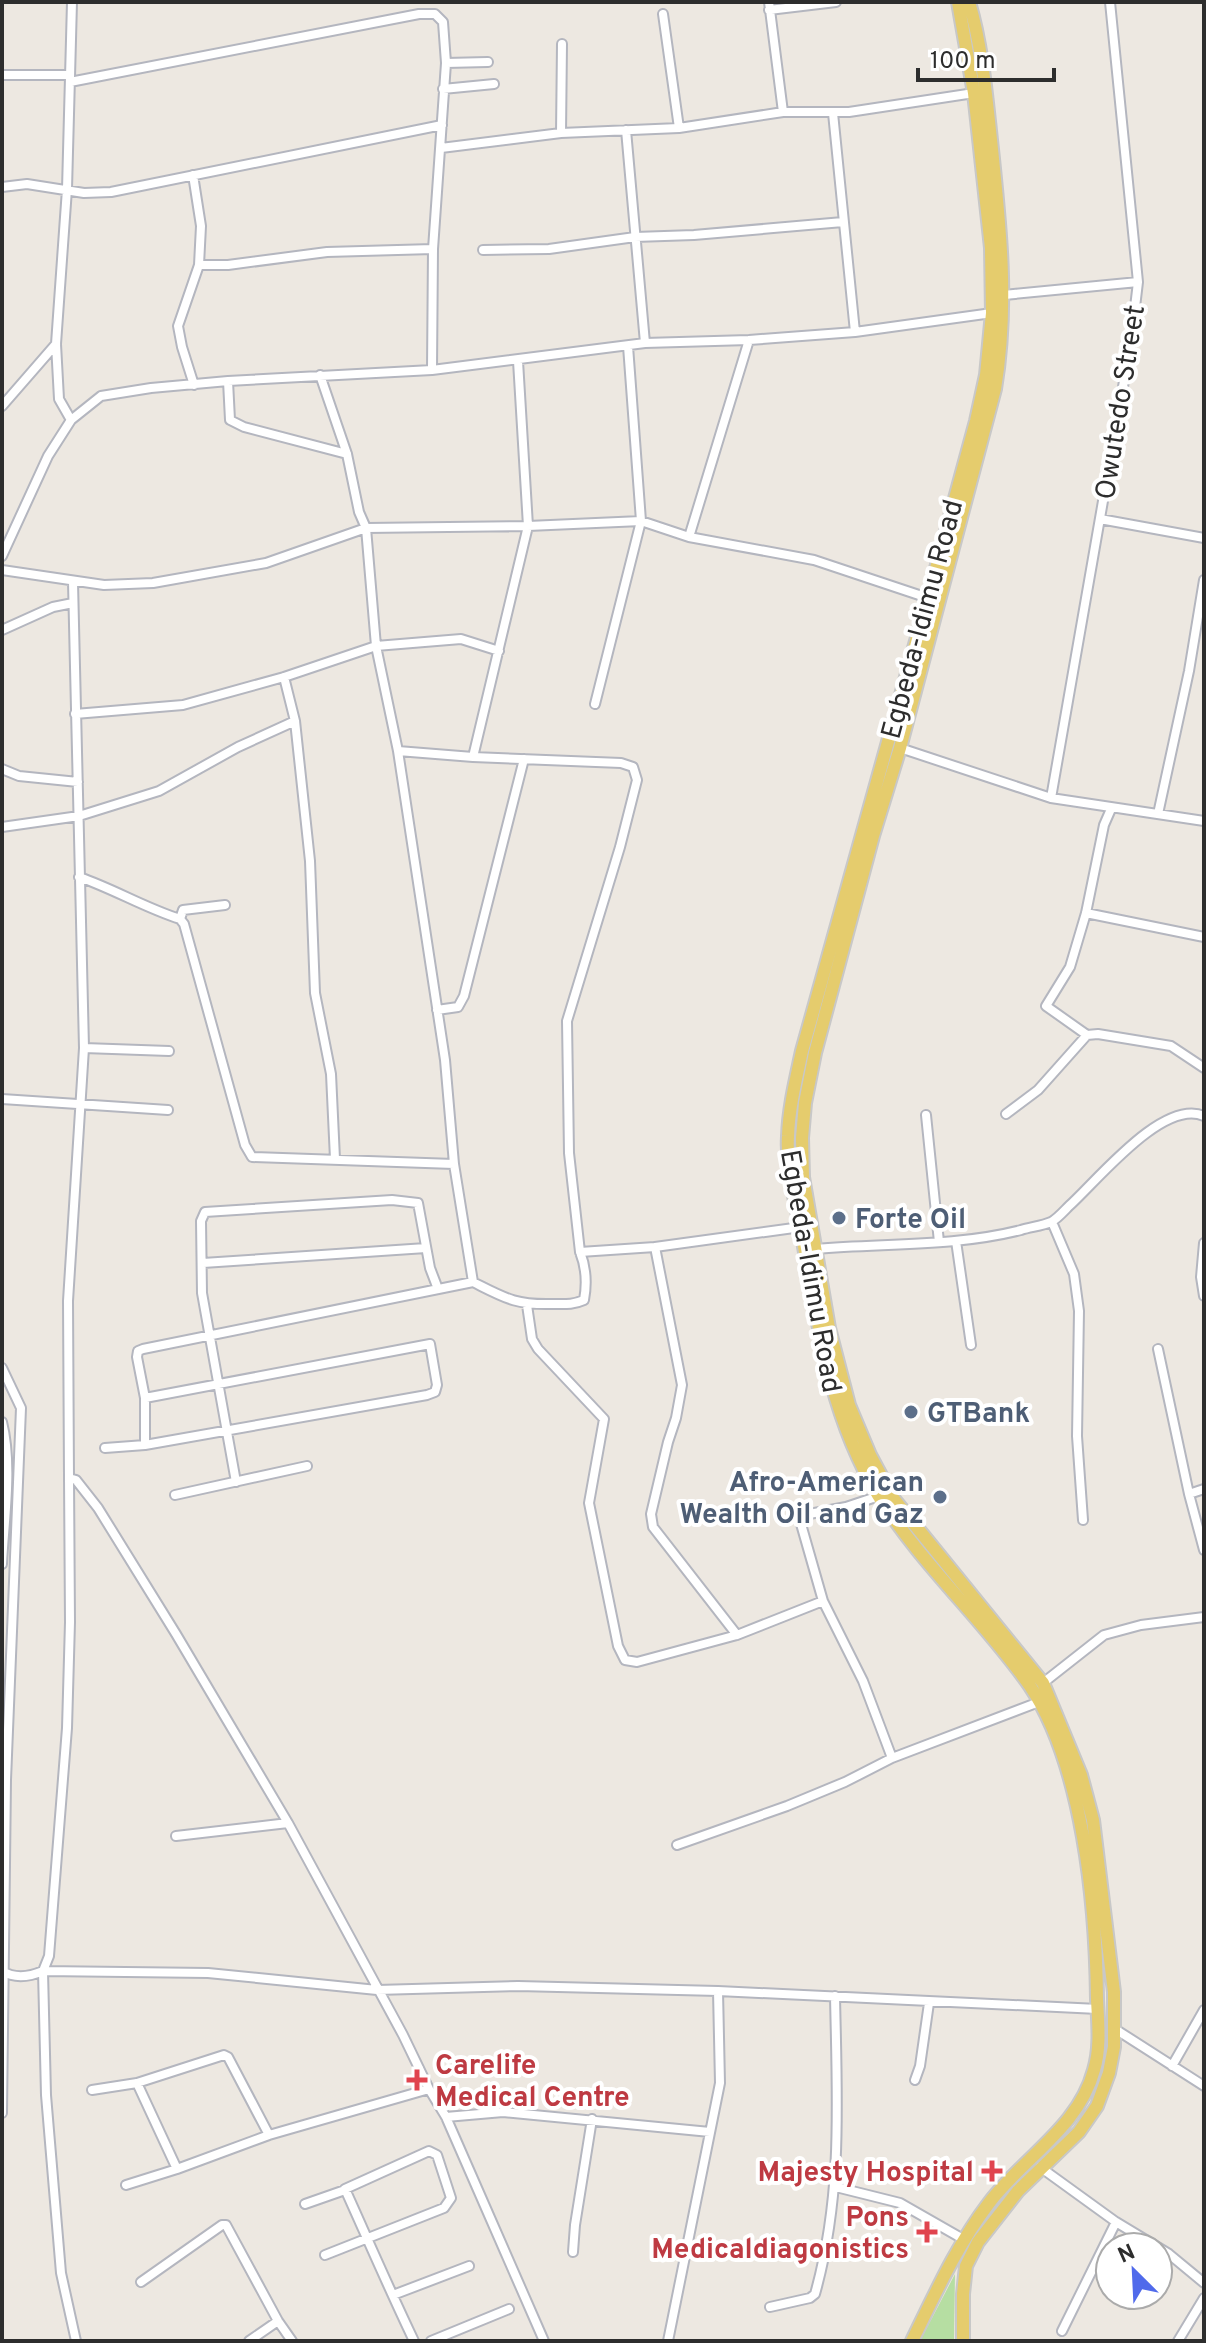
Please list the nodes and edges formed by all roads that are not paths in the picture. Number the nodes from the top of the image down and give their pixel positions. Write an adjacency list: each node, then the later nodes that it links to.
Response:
1 (72, 2): 12 (street)
2 (836, 2): 6 (street)
3 (958, 2): 15 (main road, Egbeda-Idimu Road)
4 (969, 2): 32 (main road, Egbeda-Idimu Road)
5 (1110, 2): 31 (street, Owutedo Street)
6 (769, 6): 16 (street)
7 (663, 14): 19 (street)
8 (562, 44): 21 (street)
9 (488, 62): 10 (street)
10 (446, 63): 12 (street); 14 (street)
11 (2, 75): 12 (street)
12 (70, 79): 25 (street)
13 (494, 84): 14 (street)
14 (443, 89): 18 (street)
15 (974, 93): 17 (street); 33 (main road, Egbeda-Idimu Road)
16 (783, 112): 17 (street); 19 (street)
17 (833, 113): 26 (street)
18 (442, 125): 22 (street); 23 (street)
19 (679, 128): 20 (street)
20 (626, 130): 21 (street); 27 (street)
21 (561, 133): 22 (street)
22 (441, 148): 28 (street)
23 (193, 175): 25 (street); 30 (street)
24 (2, 187): 25 (street)
25 (67, 189): 37 (street)
26 (843, 222): 27 (street); 34 (street)
27 (635, 237): 29 (street); 36 (street)
28 (433, 249): 30 (street); 40 (street)
29 (483, 250)
30 (199, 265): 43 (street)
31 (1138, 282): 32 (street); 47 (street, Owutedo Street)
32 (1004, 295): 66 (main road, Egbeda-Idimu Road)
33 (992, 313): 34 (street); 57 (main road, Egbeda-Idimu Road)
34 (855, 332): 35 (street)
35 (749, 340): 36 (street); 51 (street)
36 (645, 343): 38 (street)
37 (56, 344): 44 (street); 45 (street)
38 (628, 346): 39 (street); 48 (street)
39 (518, 361): 40 (street); 49 (street)
40 (432, 370): 41 (street)
41 (320, 375): 42 (street); 46 (street)
42 (228, 381): 43 (street); 46 (street)
43 (194, 385): 45 (street)
44 (2, 406)
45 (71, 420): 53 (street)
46 (347, 454): 50 (street)
47 (1100, 519): 52 (street); 72 (street, Owutedo Street)
48 (641, 521): 49 (street); 51 (street); 63 (street)
49 (528, 526): 50 (street); 61 (street)
50 (366, 528): 56 (street); 60 (street)
51 (689, 537): 57 (street)
52 (1204, 538)
53 (2, 556)
54 (2, 570): 56 (street)
55 (1204, 580): 74 (street)
56 (73, 582): 58 (street)
57 (928, 598): 97 (main road, Egbeda-Idimu Road)
58 (73, 603): 59 (street); 64 (street)
59 (2, 630)
60 (376, 646): 61 (street); 62 (street); 67 (street)
61 (499, 651): 68 (street)
62 (284, 677): 64 (street); 65 (street)
63 (595, 704)
64 (75, 714): 71 (street)
65 (295, 721): 75 (street); 94 (street)
66 (900, 748): 72 (street); 103 (main road, Egbeda-Idimu Road)
67 (398, 751): 68 (street); 83 (street)
68 (473, 757): 69 (street)
69 (524, 759): 83 (street); 104 (street)
70 (2, 769): 71 (street)
71 (78, 782): 75 (street)
72 (1051, 798): 73 (street)
73 (1111, 809): 74 (street); 80 (street)
74 (1158, 814): 76 (street)
75 (79, 816): 77 (street); 78 (street)
76 (1204, 821)
77 (2, 827)
78 (79, 877): 81 (street); 85 (street)
79 (225, 905): 81 (street)
80 (1086, 913): 82 (street); 84 (street)
81 (180, 919): 94 (street)
82 (1204, 937)
83 (437, 1010): 95 (street)
84 (1087, 1035): 87 (street); 91 (street)
85 (84, 1048): 86 (street); 89 (street)
86 (169, 1051)
87 (1204, 1068)
88 (2, 1099): 89 (street)
89 (82, 1105): 90 (street); 121 (street)
90 (168, 1110)
91 (1006, 1114)
92 (926, 1115): 99 (street)
93 (1204, 1116): 96 (street)
94 (335, 1159): 95 (street)
95 (454, 1164): 106 (street)
96 (1052, 1222): 98 (street); 127 (street)
97 (801, 1227): 101 (street); 126 (main road, Egbeda-Idimu Road)
98 (956, 1241): 99 (street); 111 (street)
99 (939, 1242): 103 (street)
100 (1204, 1243): 108 (street)
101 (655, 1247): 104 (street); 133 (street)
102 (426, 1248): 105 (street); 105 (street); 107 (street)
103 (816, 1249): 130 (main road, Egbeda-Idimu Road)
104 (580, 1252): 109 (street)
105 (203, 1263): 110 (street)
106 (473, 1282): 107 (street); 109 (street)
107 (438, 1289): 110 (street)
108 (1204, 1296)
109 (527, 1305): 133 (street)
110 (212, 1337): 114 (street); 115 (street)
111 (971, 1345)
112 (1158, 1349): 124 (street)
113 (2, 1368): 142 (street)
114 (219, 1383): 115 (street); 117 (street); 117 (street)
115 (145, 1398): 118 (street)
116 (2, 1422): 129 (street)
117 (226, 1431): 118 (street); 122 (street)
118 (145, 1445): 119 (street)
119 (105, 1448)
120 (307, 1466): 122 (street)
121 (69, 1478): 137 (street); 143 (street)
122 (236, 1482): 125 (street)
123 (1204, 1489): 124 (street)
124 (1189, 1494): 128 (street)
125 (175, 1495)
126 (879, 1496): 130 (main road, Egbeda-Idimu Road); 131 (street)
127 (1083, 1520)
128 (1204, 1550)
129 (2, 1564)
130 (966, 1597): 134 (main road, Egbeda-Idimu Road); 135 (main road, Egbeda-Idimu Road)
131 (823, 1601): 133 (street); 136 (street)
132 (1204, 1617): 134 (street)
133 (737, 1635)
134 (1043, 1683): 140 (main road, Egbeda-Idimu Road)
135 (1039, 1702): 136 (street); 141 (main road, Egbeda-Idimu Road)
136 (892, 1758): 139 (street)
137 (288, 1823): 138 (street); 144 (street)
138 (176, 1836)
139 (677, 1845)
140 (1111, 1954): 141 (main road); 150 (main road, Egbeda-Idimu Road)
141 (1097, 1955): 148 (main road, Egbeda-Idimu Road)
142 (3, 1971): 143 (street); 157 (street)
143 (43, 1971): 144 (street); 182 (street)
144 (377, 1990): 145 (street); 155 (street)
145 (718, 1991): 146 (street); 160 (street)
146 (835, 1996): 147 (street); 165 (street)
147 (929, 2003): 148 (street); 152 (street)
148 (1098, 2009): 170 (main road, Egbeda-Idimu Road)
149 (1204, 2010): 151 (street)
150 (1115, 2029): 151 (street); 162 (main road, Egbeda-Idimu Road)
151 (1172, 2066): 154 (street)
152 (915, 2080)
153 (137, 2083): 156 (street); 161 (street); 163 (street)
154 (1204, 2086)
155 (429, 2089): 158 (street); 161 (street)
156 (92, 2090)
157 (2, 2113)
158 (446, 2117): 159 (street); 187 (street)
159 (592, 2119): 160 (street); 171 (street)
160 (710, 2132): 188 (street)
161 (269, 2135): 163 (street)
162 (1040, 2167): 168 (street); 190 (main road, Egbeda-Idimu Road)
163 (177, 2169): 164 (street)
164 (126, 2185)
165 (836, 2187): 170 (street); 178 (street)
166 (345, 2190): 167 (street); 169 (street); 169 (street)
167 (305, 2204)
168 (1116, 2222): 175 (street); 181 (street)
169 (367, 2238): 172 (street); 176 (street)
170 (963, 2239): 189 (main road, Egbeda-Idimu Road)
171 (573, 2252)
172 (325, 2255)
173 (469, 2266): 176 (street)
174 (141, 2282): 180 (street)
175 (1204, 2283)
176 (393, 2295): 185 (street)
177 (1204, 2298): 191 (street)
178 (770, 2307)
179 (509, 2309): 186 (street)
180 (278, 2321): 183 (street); 184 (street)
181 (1062, 2331)
182 (76, 2341)
183 (249, 2341)
184 (292, 2341)
185 (414, 2341)
186 (431, 2341)
187 (544, 2341)
188 (668, 2341)
189 (912, 2341)
190 (963, 2341)
191 (1178, 2341)

